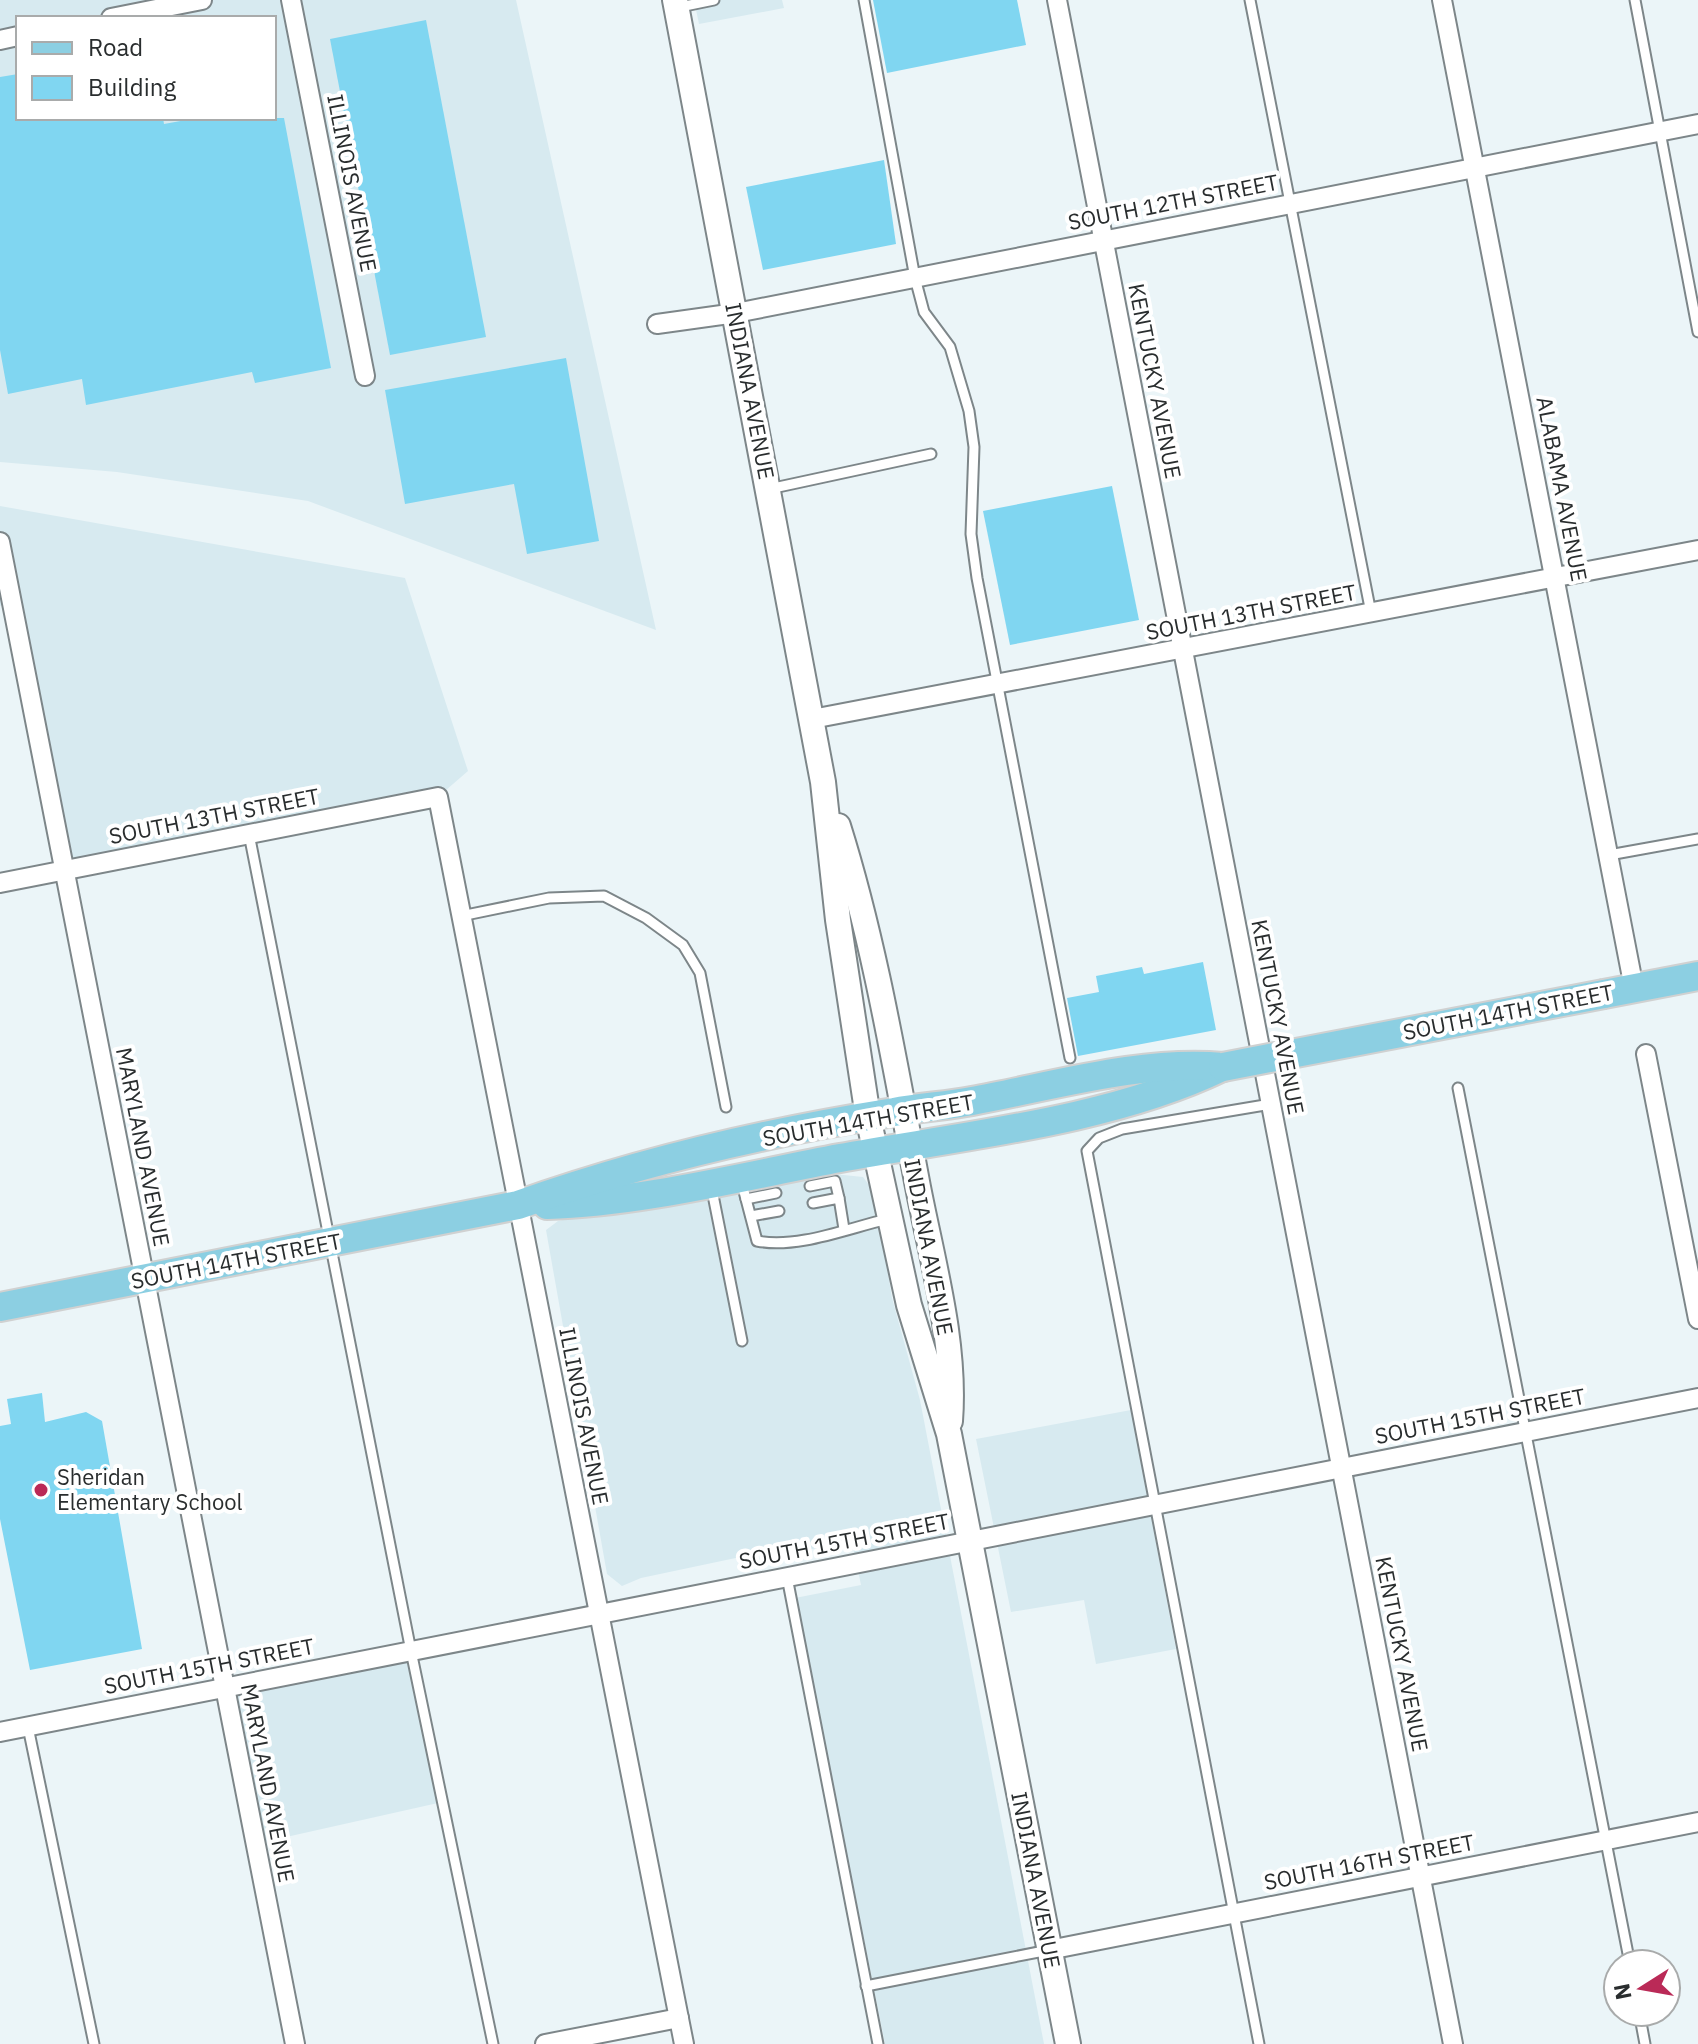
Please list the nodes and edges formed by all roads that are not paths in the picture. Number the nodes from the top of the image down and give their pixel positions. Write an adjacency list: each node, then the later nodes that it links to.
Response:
1 (202, 0): 10 (street)
2 (291, 0): 20 (street, ILLINOIS AVENUE)
3 (714, 0): 9 (lane)
4 (864, 0): 16 (lane)
5 (1057, 0): 15 (street, KENTUCKY AVENUE)
6 (1250, 0): 14 (lane)
7 (1442, 0): 13 (street, ALABAMA AVENUE)
8 (1635, 0): 12 (lane)
9 (676, 4): 17 (main road, INDIANA AVENUE)
10 (121, 16)
11 (1698, 124): 12 (street, SOUTH 12TH STREET)
12 (1660, 132): 13 (street, SOUTH 12TH STREET); 19 (lane)
13 (1475, 167): 14 (street, SOUTH 12TH STREET); 25 (street, ALABAMA AVENUE)
14 (1290, 204): 15 (street, SOUTH 12TH STREET); 26 (lane)
15 (1103, 240): 16 (street, SOUTH 12TH STREET); 27 (street, KENTUCKY AVENUE)
16 (915, 278): 17 (street, SOUTH 12TH STREET); 28 (lane)
17 (736, 313): 18 (street, SOUTH 12TH STREET); 22 (main road, INDIANA AVENUE)
18 (657, 324)
19 (1698, 332)
20 (365, 376)
21 (931, 454): 22 (lane)
22 (769, 489): 29 (main road, INDIANA AVENUE)
23 (0, 542): 35 (street, MARYLAND AVENUE)
24 (1698, 550): 25 (street, SOUTH 13TH STREET)
25 (1554, 577): 26 (street, SOUTH 13TH STREET); 34 (street, ALABAMA AVENUE)
26 (1371, 613): 27 (street, SOUTH 13TH STREET)
27 (1183, 650): 28 (street, SOUTH 13TH STREET); 44 (street, KENTUCKY AVENUE)
28 (997, 684): 29 (street, SOUTH 13TH STREET); 41 (lane)
29 (812, 719): 30 (main road, INDIANA AVENUE)
30 (823, 782): 46 (main road, INDIANA AVENUE); 47 (main road, INDIANA AVENUE)
31 (438, 797): 32 (street, SOUTH 13TH STREET); 37 (street, ILLINOIS AVENUE)
32 (249, 834): 35 (street, SOUTH 13TH STREET); 61 (lane)
33 (1698, 839): 34 (lane)
34 (1609, 855): 39 (street, ALABAMA AVENUE)
35 (64, 870): 36 (street, SOUTH 13TH STREET); 62 (street, MARYLAND AVENUE)
36 (0, 883)
37 (461, 916): 45 (lane); 56 (street, ILLINOIS AVENUE)
38 (1698, 976): 39 (main road, SOUTH 14TH STREET)
39 (1634, 988): 42 (main road, SOUTH 14TH STREET, bridge)
40 (1646, 1054): 64 (street)
41 (1070, 1058)
42 (1223, 1067): 46 (main road, SOUTH 14TH STREET); 48 (main road, SOUTH 14TH STREET)
43 (1458, 1088): 67 (lane)
44 (1271, 1104): 69 (street, KENTUCKY AVENUE); 70 (lane)
45 (726, 1107)
46 (905, 1110): 47 (main road, SOUTH 14TH STREET); 48 (main road, INDIANA AVENUE)
47 (868, 1117): 49 (main road, INDIANA AVENUE); 56 (main road, SOUTH 14TH STREET)
48 (910, 1145): 49 (main road, SOUTH 14TH STREET); 68 (main road, INDIANA AVENUE)
49 (876, 1152): 52 (main road, SOUTH 14TH STREET); 59 (main road, INDIANA AVENUE)
50 (711, 1182): 52 (main road, SOUTH 14TH STREET); 56 (main road, SOUTH 14TH STREET); 65 (lane)
51 (810, 1186): 54 (lane)
52 (743, 1188): 53 (lane); 58 (lane)
53 (776, 1193)
54 (839, 1198): 55 (lane); 60 (lane)
55 (813, 1203)
56 (518, 1205): 61 (main road, SOUTH 14TH STREET); 73 (street, ILLINOIS AVENUE)
57 (779, 1211): 58 (lane)
58 (751, 1216): 60 (lane)
59 (890, 1218): 60 (lane); 68 (main road, INDIANA AVENUE)
60 (844, 1229)
61 (331, 1242): 62 (main road, SOUTH 14TH STREET); 74 (lane)
62 (145, 1279): 63 (main road, SOUTH 14TH STREET); 75 (street, MARYLAND AVENUE)
63 (0, 1307)
64 (1698, 1319)
65 (742, 1341)
66 (1698, 1398): 67 (street, SOUTH 15TH STREET)
67 (1526, 1432): 69 (street, SOUTH 15TH STREET); 79 (lane)
68 (949, 1434): 71 (main road, INDIANA AVENUE)
69 (1341, 1468): 70 (street, SOUTH 15TH STREET); 80 (street, KENTUCKY AVENUE)
70 (1157, 1504): 71 (street, SOUTH 15TH STREET); 81 (lane)
71 (969, 1541): 72 (street, SOUTH 15TH STREET); 83 (main road, INDIANA AVENUE)
72 (787, 1577): 73 (street, SOUTH 15TH STREET); 84 (lane)
73 (599, 1614): 74 (street, SOUTH 15TH STREET); 85 (street, ILLINOIS AVENUE)
74 (411, 1651): 75 (street, SOUTH 15TH STREET); 88 (lane)
75 (225, 1688): 76 (street, SOUTH 15TH STREET); 87 (street, MARYLAND AVENUE)
76 (28, 1727): 77 (street, SOUTH 15TH STREET); 86 (lane)
77 (0, 1732)
78 (1698, 1822): 79 (street, SOUTH 16TH STREET)
79 (1605, 1840): 80 (street, SOUTH 16TH STREET); 82 (lane)
80 (1421, 1877): 81 (street, SOUTH 16TH STREET); 94 (street, KENTUCKY AVENUE)
81 (1233, 1914): 83 (street, SOUTH 16TH STREET); 93 (lane)
82 (1627, 1948)
83 (1049, 1950): 84 (lane); 92 (main road, INDIANA AVENUE)
84 (866, 1986): 91 (lane)
85 (679, 2018): 89 (street); 90 (street, ILLINOIS AVENUE)
86 (94, 2044)
87 (295, 2044)
88 (493, 2044)
89 (545, 2044)
90 (684, 2044)
91 (878, 2044)
92 (1068, 2044)
93 (1259, 2044)
94 (1453, 2044)

